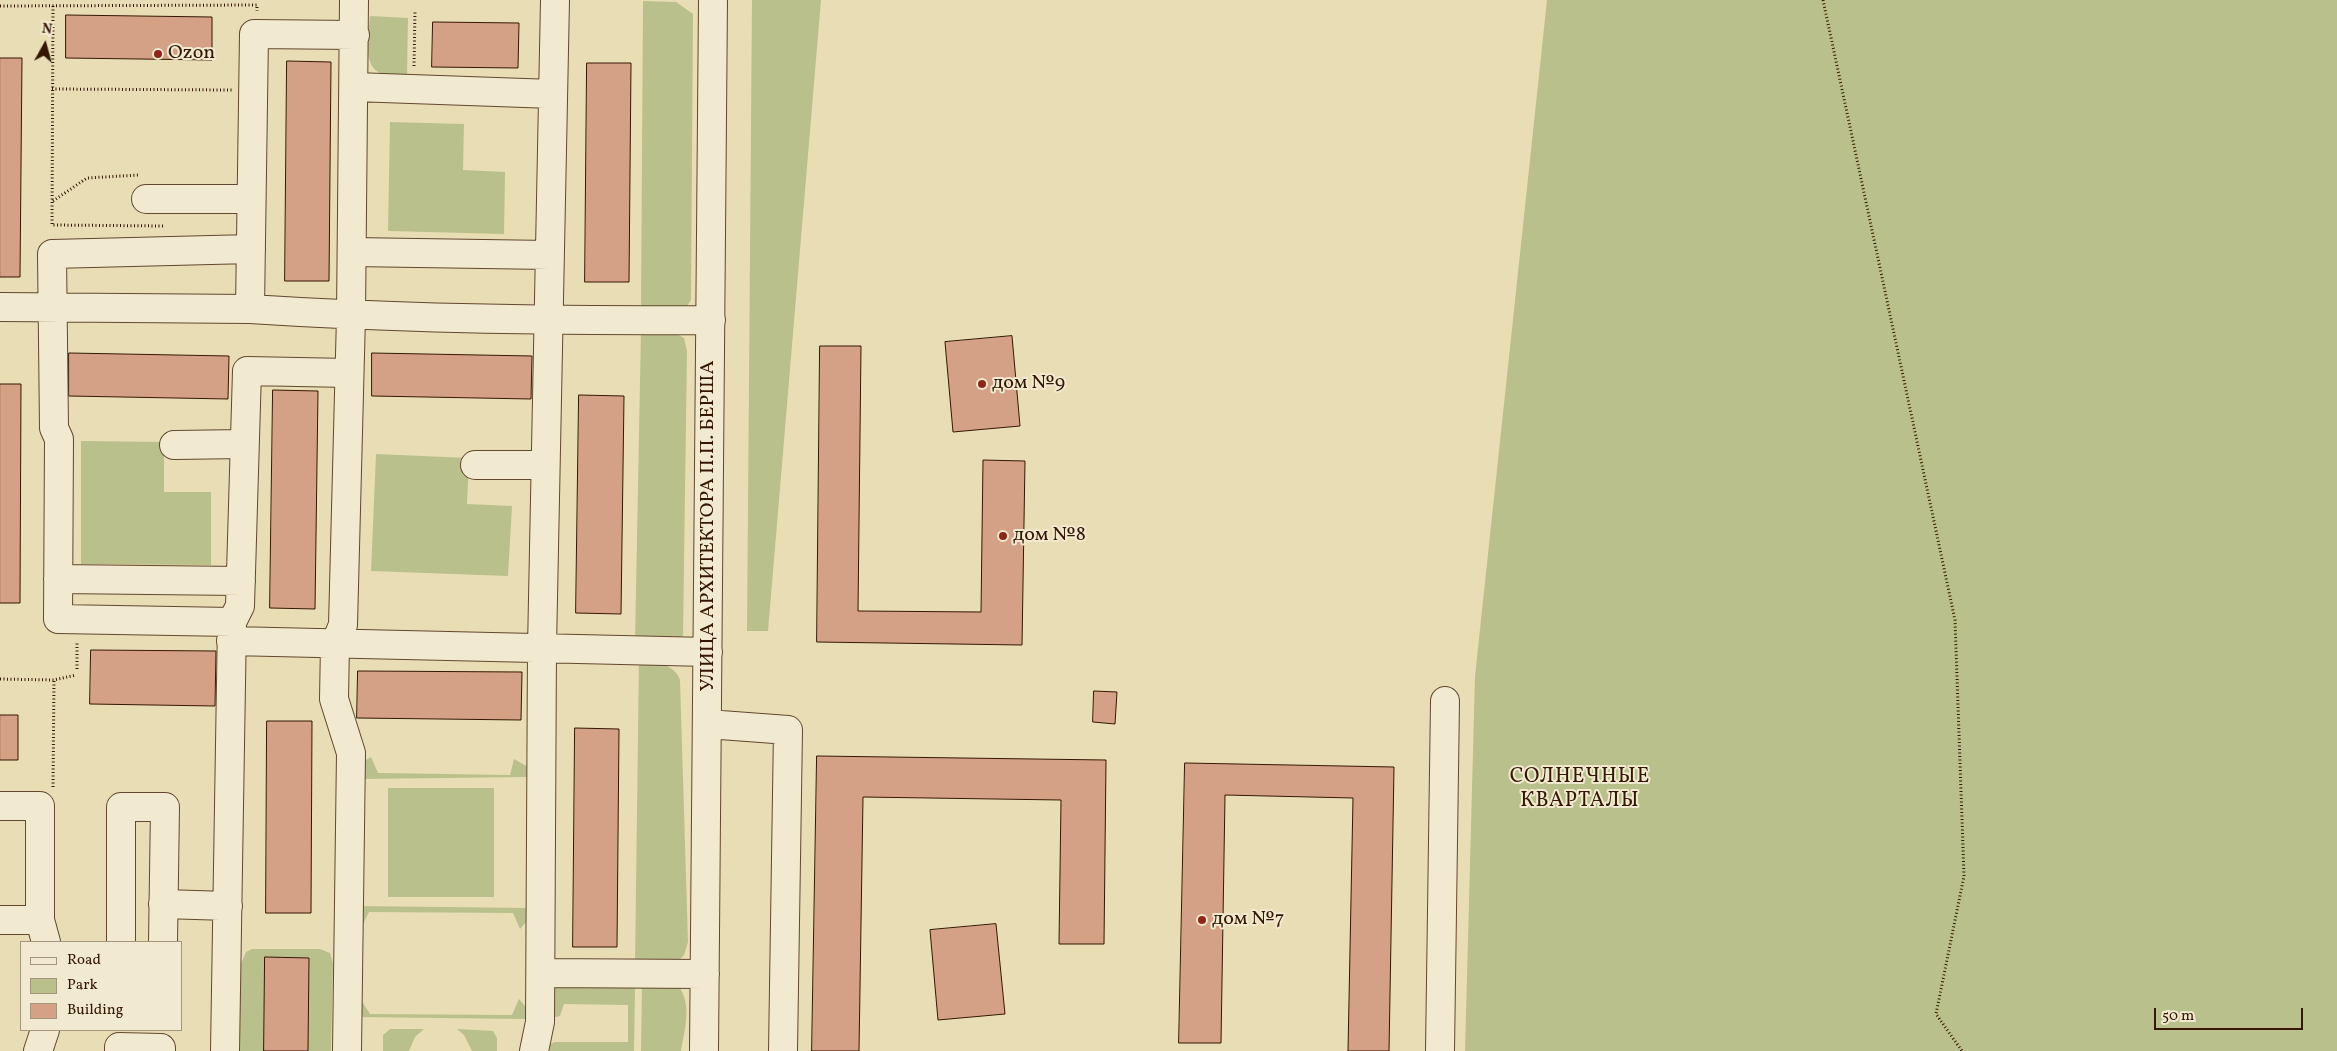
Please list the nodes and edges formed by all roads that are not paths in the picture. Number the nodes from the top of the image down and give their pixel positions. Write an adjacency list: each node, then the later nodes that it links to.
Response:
1 (354, 0): 4 (street)
2 (555, 0): 6 (street)
3 (713, 0): 17 (street, УЛИЦА АРХИТЕКТОРА П.П. БЕРША)
4 (355, 35): 5 (street); 8 (street)
5 (354, 87): 6 (street); 10 (street)
6 (553, 94): 11 (street)
7 (146, 199): 8 (street)
8 (251, 199): 9 (street)
9 (251, 249): 13 (street); 14 (street)
10 (352, 252): 11 (street); 15 (street)
11 (550, 255): 16 (street)
12 (0, 307): 13 (street)
13 (52, 307): 14 (street); 23 (street)
14 (250, 309): 15 (street)
15 (351, 316): 16 (street); 18 (street)
16 (548, 320): 17 (street); 21 (street)
17 (710, 320): 28 (street, УЛИЦА АРХИТЕКТОРА П.П. БЕРША)
18 (350, 373): 19 (street); 26 (street)
19 (244, 444): 20 (street); 24 (street)
20 (174, 445)
21 (545, 464): 22 (street); 27 (street)
22 (475, 465)
23 (58, 579): 24 (street); 25 (street)
24 (241, 581): 25 (street)
25 (232, 632): 26 (street); 33 (street)
26 (336, 644): 27 (street); 45 (street)
27 (542, 648): 28 (street); 38 (street)
28 (708, 652): 30 (street, УЛИЦА АРХИТЕКТОРА П.П. БЕРША)
29 (1445, 701): 49 (street)
30 (707, 724): 39 (street, УЛИЦА АРХИТЕКТОРА П.П. БЕРША); 48 (street)
31 (0, 806): 35 (street)
32 (163, 904): 33 (street); 36 (street); 37 (street)
33 (228, 906): 44 (street)
34 (0, 920): 35 (street)
35 (43, 931)
36 (121, 941)
37 (163, 941)
38 (540, 973): 39 (street); 46 (street)
39 (705, 974): 47 (street, УЛИЦА АРХИТЕКТОРА П.П. БЕРША)
40 (45, 1031): 41 (street)
41 (38, 1051)
42 (119, 1051): 43 (street)
43 (161, 1051)
44 (225, 1051)
45 (347, 1051)
46 (534, 1051)
47 (704, 1051)
48 (783, 1051)
49 (1440, 1051)

